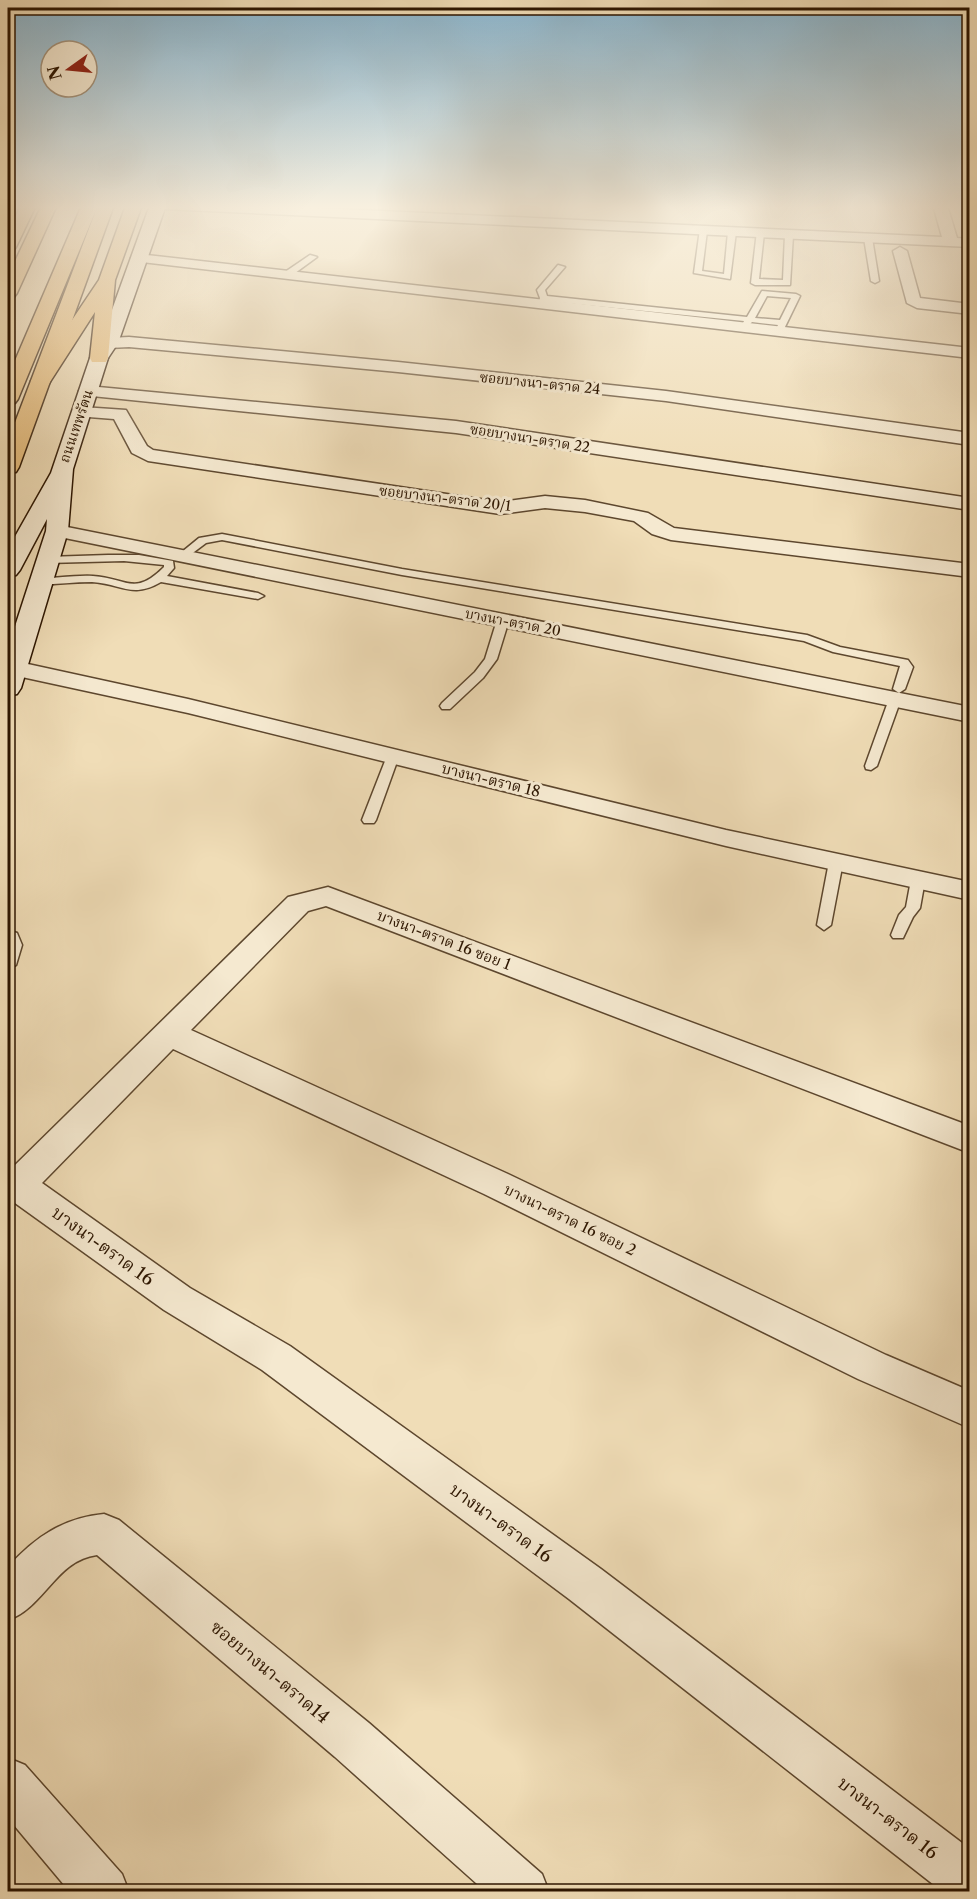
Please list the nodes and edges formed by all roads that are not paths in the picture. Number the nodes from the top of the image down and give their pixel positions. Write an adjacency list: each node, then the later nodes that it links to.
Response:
1 (53, 294): 20 (highway)
2 (73, 294): 19 (highway)
3 (98, 294): 19 (highway)
4 (106, 294): 17 (highway)
5 (125, 294): 17 (main road, ถนนเทพรัตน)
6 (473, 294): 11 (street)
7 (542, 294): 11 (lane)
8 (765, 294): 14 (lane)
9 (771, 294): 15 (lane)
10 (911, 294): 12 (street)
11 (543, 301): 14 (street)
12 (969, 309)
13 (871, 322): 16 (street)
14 (746, 324): 15 (street)
15 (780, 327): 16 (street)
16 (861, 341): 18 (street)
17 (104, 351): 21 (main road, ถนนเทพรัตน); 22 (street, ซอยบางนา-ตราด 24)
18 (969, 353)
19 (41, 381): 23 (highway)
20 (8, 399)
21 (85, 401): 24 (main road, ถนนเทพรัตน); 25 (street, ซอยบางนา-ตราด 22); 30 (street, ซอยบางนา-ตราด 20/1)
22 (969, 438)
23 (8, 467)
24 (62, 469): 26 (main road, ถนนเทพรัตน); 28 (main road)
25 (969, 504)
26 (57, 531): 27 (street, บางนา-ตราด 20); 29 (main road, ถนนเทพรัตน)
27 (182, 556): 33 (street, บางนา-ตราด 20); 35 (lane)
28 (8, 570)
29 (43, 571): 31 (lane); 31 (lane); 34 (main road, ถนนเทพรัตน)
30 (969, 571)
31 (159, 578): 32 (lane)
32 (258, 596)
33 (503, 620): 35 (street, บางนา-ตราด 20); 36 (lane)
34 (11, 678): 38 (street, บางนา-ตราด 18)
35 (897, 694): 37 (street, บางนา-ตราด 20); 39 (lane)
36 (446, 706)
37 (969, 714)
38 (393, 756): 40 (lane); 41 (street, บางนา-ตราด 18)
39 (871, 766)
40 (369, 820)
41 (836, 862): 42 (street, บางนา-ตราด 18); 44 (lane)
42 (918, 880): 43 (street, บางนา-ตราด 18); 46 (lane)
43 (969, 891)
44 (824, 925)
45 (8, 935): 47 (lane)
46 (898, 935)
47 (8, 965)
48 (168, 1033): 49 (street, บางนา-ตราด 16 ซอย 1); 50 (street, บางนา-ตราด 16 ซอย 1); 51 (street, บางนา-ตราด 16 ซอย 2)
49 (969, 1140)
50 (13, 1185): 54 (street, บางนา-ตราด 16)
51 (969, 1410)
52 (8, 1598): 56 (street, ซอยบางนา-ตราด14)
53 (8, 1782): 55 (street)
54 (969, 1881)
55 (104, 1892)
56 (524, 1892)

